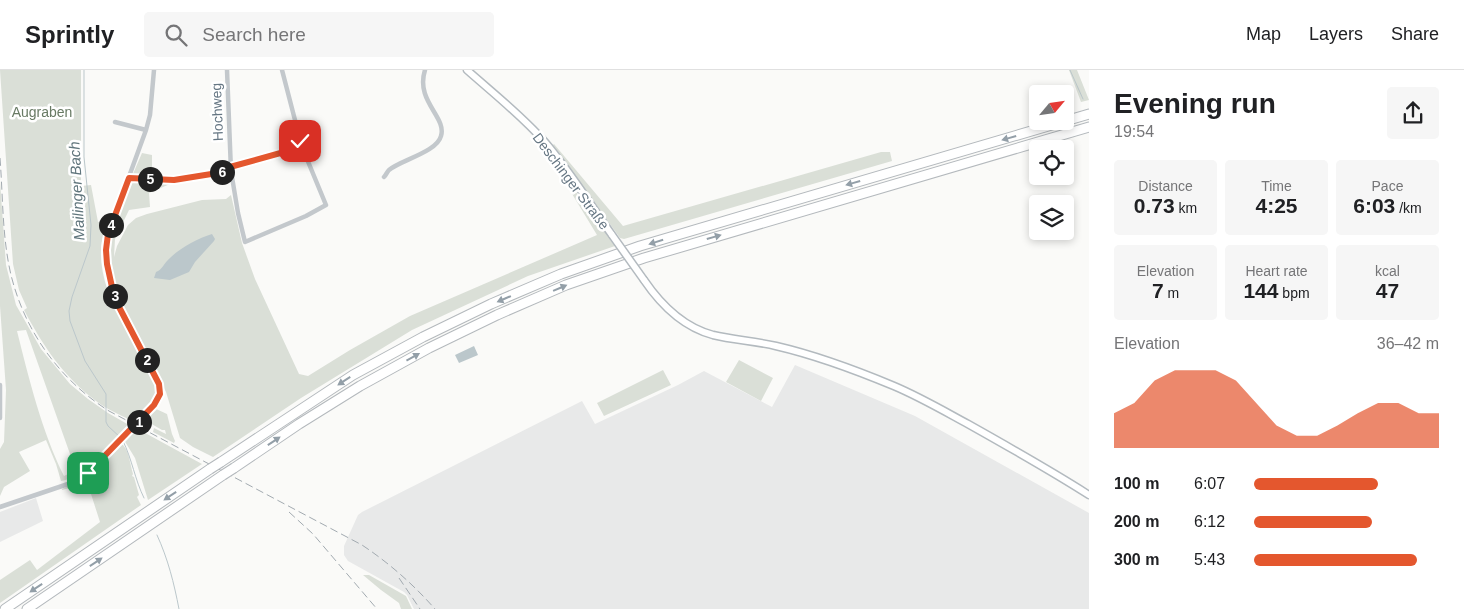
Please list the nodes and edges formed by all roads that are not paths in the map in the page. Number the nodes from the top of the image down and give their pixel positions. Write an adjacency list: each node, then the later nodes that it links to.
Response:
1 (154, 70): 9 (street)
2 (227, 70): 11 (street, Hochweg)
3 (282, 70): 10 (street)
4 (426, 70): 12 (street)
5 (469, 71): 16 (street, Deschinger Straße, bridge)
6 (1089, 114): 18 (highway, one-way to 18, bridge)
7 (115, 122): 9 (street)
8 (1089, 127): 19 (highway, one-way to 8, bridge)
9 (146, 130): 13 (street)
10 (302, 147): 11 (street); 11 (street, Hochweg)
11 (230, 169): 13 (street)
12 (384, 176)
13 (129, 178): 17 (street)
14 (0, 385): 15 (street)
15 (0, 418)
16 (1089, 495)
17 (0, 507)
18 (5, 609)
19 (27, 609)

